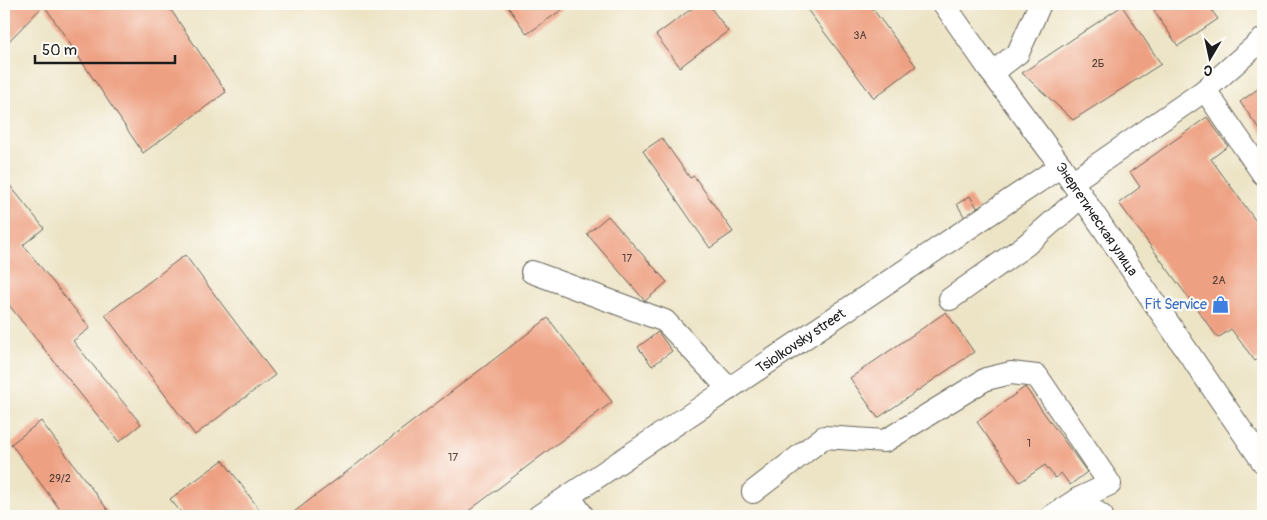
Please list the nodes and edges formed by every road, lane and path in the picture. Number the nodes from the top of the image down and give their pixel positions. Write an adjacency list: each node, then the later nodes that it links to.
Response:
1 (944, 4): 4 (street, Энергетическая улица)
2 (1040, 4): 4 (street)
3 (1263, 40): 5 (street)
4 (992, 73): 7 (street, Энергетическая улица)
5 (1205, 90): 6 (street); 7 (street)
6 (1263, 174)
7 (1072, 181): 9 (street); 10 (street, Tsiolkovsky street); 11 (street, Энергетическая улица)
8 (532, 272): 10 (street)
9 (950, 299)
10 (729, 389): 13 (street, Tsiolkovsky street)
11 (1263, 462)
12 (753, 492): 14 (street)
13 (569, 496): 15 (street, Tsiolkovsky street); 16 (street)
14 (1078, 499): 17 (street); 18 (street)
15 (539, 516)
16 (583, 516)
17 (1052, 516)
18 (1102, 516)

